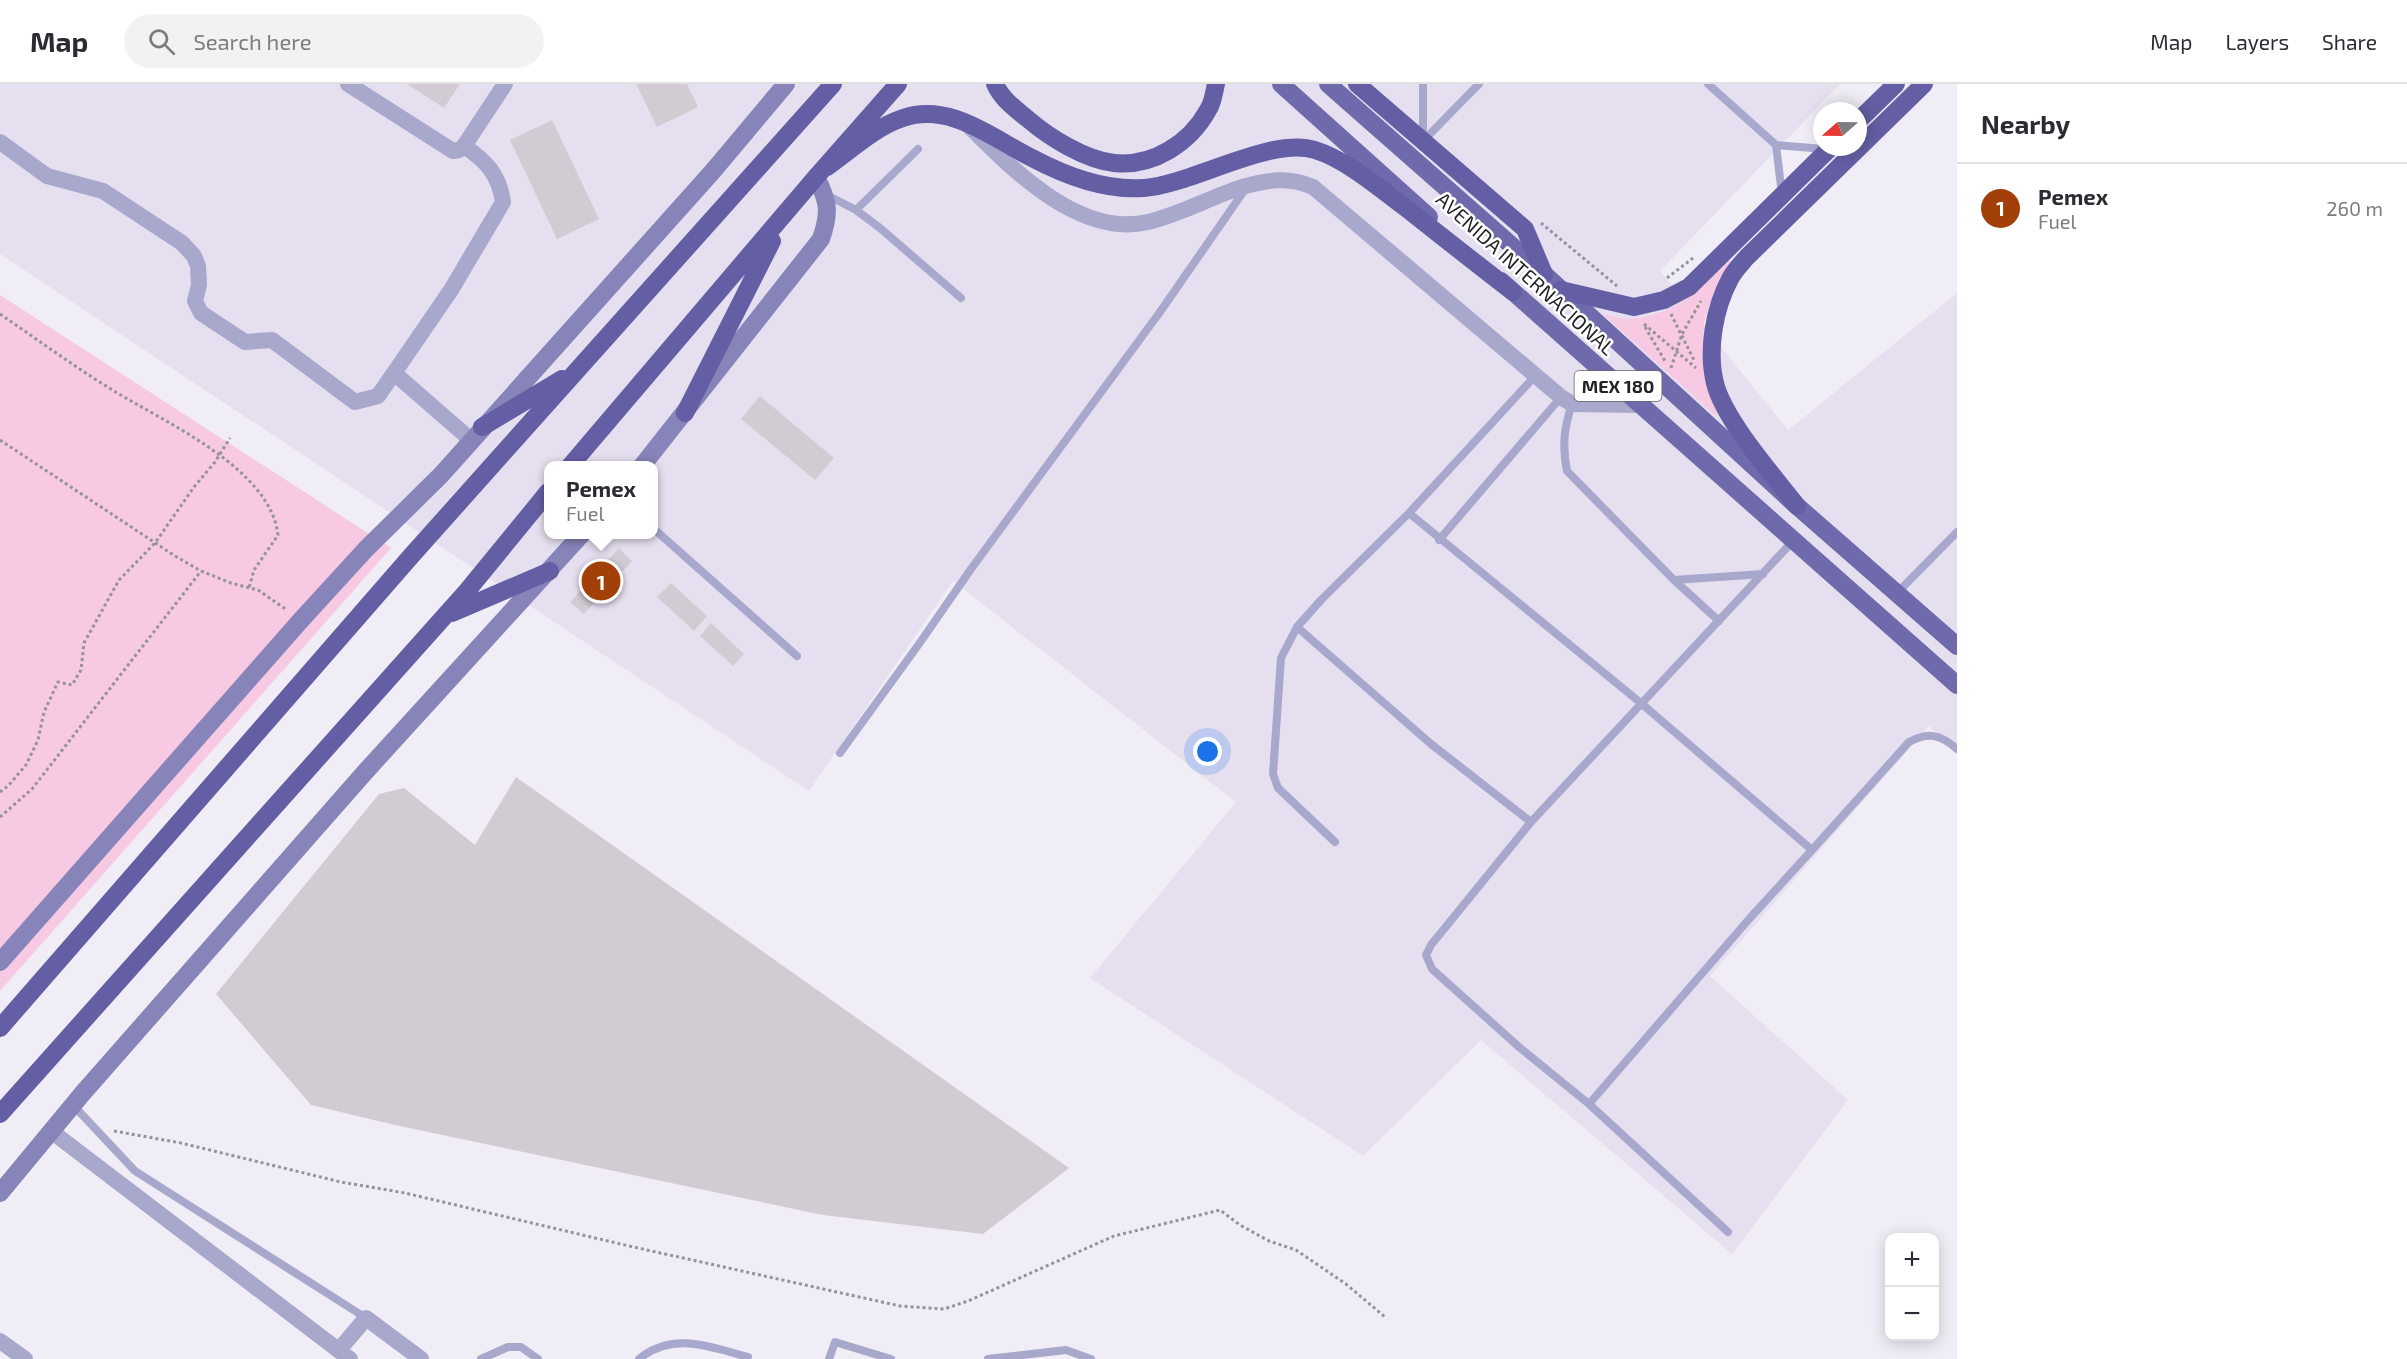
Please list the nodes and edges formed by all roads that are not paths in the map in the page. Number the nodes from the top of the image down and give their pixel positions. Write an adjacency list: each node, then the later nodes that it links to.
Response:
1 (348, 84): 21 (street)
2 (505, 84): 21 (street)
3 (786, 84): 40 (main road)
4 (833, 84): 34 (highway)
5 (898, 84): 25 (highway)
6 (995, 84): 7 (highway)
7 (1216, 84)
8 (1281, 84): 32 (main road, AVENIDA INTERNACIONAL / MEX 180)
9 (1328, 84): 30 (main road, AVENIDA INTERNACIONAL / MEX 180)
10 (1357, 84): 18 (highway)
11 (1423, 84): 18 (lane)
12 (1708, 84): 20 (lane)
13 (1896, 84): 16 (highway)
14 (1924, 84): 44 (highway)
15 (1475, 86): 18 (lane)
16 (1867, 112)
17 (963, 120): 25 (highway); 26 (street); 32 (highway)
18 (1423, 141): 30 (highway)
19 (0, 142): 35 (street)
20 (1776, 145): 22 (lane); 27 (lane)
21 (464, 146): 35 (street)
22 (1813, 147)
23 (918, 149): 28 (lane)
24 (1822, 156): 27 (highway)
25 (822, 179): 28 (lane); 29 (highway); 39 (main road)
26 (1248, 186): 36 (street); 63 (lane)
27 (1782, 196): 31 (highway)
28 (856, 210): 33 (lane)
29 (786, 214): 39 (highway); 41 (highway)
30 (1544, 274): 31 (main road, AVENIDA INTERNACIONAL / MEX 180)
31 (1561, 290): 44 (main road, AVENIDA INTERNACIONAL / MEX 180)
32 (1513, 292): 38 (main road, AVENIDA INTERNACIONAL / MEX 180)
33 (961, 298)
34 (576, 370): 40 (highway); 68 (highway)
35 (394, 373): 40 (street)
36 (1536, 375): 37 (street); 45 (lane)
37 (1567, 400): 38 (street); 49 (lane); 53 (lane)
38 (1639, 405): 50 (main road, AVENIDA INTERNACIONAL / MEX 180)
39 (685, 413): 42 (main road)
40 (477, 434): 67 (main road)
41 (579, 461)
42 (645, 461)
43 (544, 498): 55 (highway)
44 (1797, 506): 54 (main road, AVENIDA INTERNACIONAL / MEX 180)
45 (1409, 513): 49 (lane); 57 (lane)
46 (1957, 532): 54 (lane)
47 (658, 533): 59 (lane)
48 (578, 539): 51 (main road)
49 (1439, 540): 61 (lane)
50 (1793, 541): 52 (lane); 60 (main road, AVENIDA INTERNACIONAL / MEX 180)
51 (550, 571): 55 (highway); 70 (main road)
52 (1763, 573): 53 (lane); 56 (lane)
53 (1674, 580): 56 (lane)
54 (1897, 593): 58 (main road, AVENIDA INTERNACIONAL / MEX 180)
55 (445, 616): 71 (highway)
56 (1719, 621): 61 (lane)
57 (1297, 627): 64 (lane); 65 (lane)
58 (1957, 646)
59 (797, 656)
60 (1957, 685)
61 (1642, 704): 64 (lane); 66 (lane)
62 (1957, 749): 66 (lane)
63 (840, 753)
64 (1531, 822): 69 (lane)
65 (1335, 842)
66 (1812, 850): 69 (lane)
67 (0, 962)
68 (0, 1028)
69 (1588, 1104): 74 (lane)
70 (73, 1105): 72 (main road); 75 (lane)
71 (0, 1114)
72 (51, 1131): 73 (main road); 77 (street)
73 (0, 1193)
74 (1728, 1232)
75 (366, 1318): 77 (street); 80 (street)
76 (0, 1341): 79 (street)
77 (344, 1355)
78 (750, 1358): 83 (lane)
79 (25, 1359)
80 (421, 1359)
81 (481, 1359): 82 (lane)
82 (538, 1359)
83 (639, 1359)
84 (829, 1359): 85 (lane)
85 (891, 1359)
86 (988, 1359): 87 (lane)
87 (1091, 1359)

